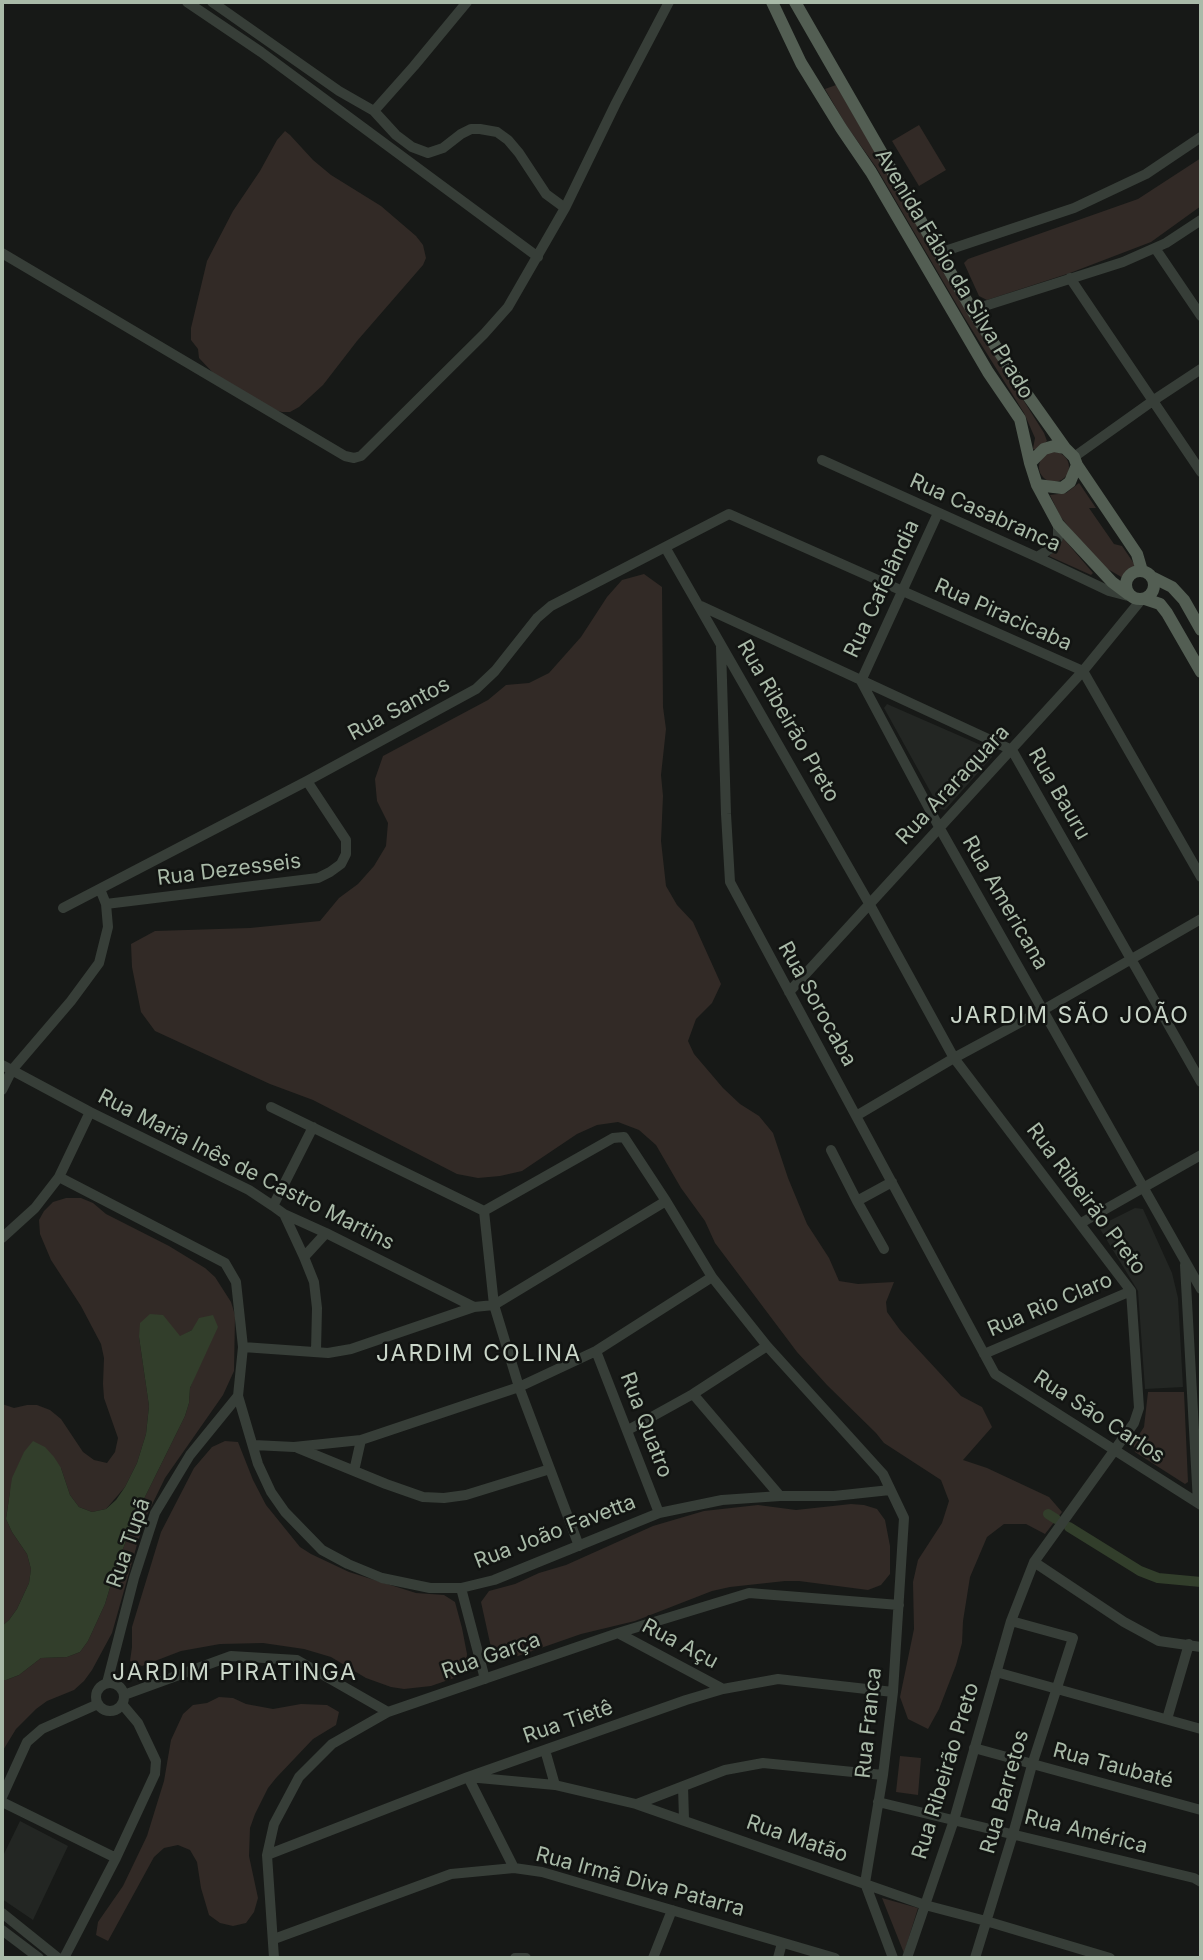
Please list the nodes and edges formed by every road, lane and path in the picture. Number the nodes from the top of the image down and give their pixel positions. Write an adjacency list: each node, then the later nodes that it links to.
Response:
1 (187, 2): 18 (street)
2 (212, 2): 11 (street)
3 (467, 2): 11 (street)
4 (669, 2): 13 (street)
5 (772, 2): 8 (main road, Avenida Fábio da Silva Prado)
6 (795, 2): 7 (main road, Avenida Fábio da Silva Prado)
7 (814, 34): 8 (main road); 9 (main road, Avenida Fábio da Silva Prado)
8 (792, 46): 10 (main road, Avenida Fábio da Silva Prado)
9 (834, 70): 10 (main road); 17 (main road, Avenida Fábio da Silva Prado)
10 (810, 78): 26 (main road, Avenida Fábio da Silva Prado)
11 (374, 111): 13 (street)
12 (1201, 137): 17 (street)
13 (565, 208): 18 (street)
14 (1201, 220): 15 (street)
15 (1155, 248): 19 (street); 21 (street)
16 (2, 253): 18 (street)
17 (939, 253): 20 (main road, Avenida Fábio da Silva Prado)
18 (538, 257)
19 (1070, 278): 20 (street); 23 (street)
20 (972, 310): 24 (main road, Avenida Fábio da Silva Prado)
21 (1201, 316)
22 (1201, 369): 23 (street)
23 (1154, 400): 24 (street); 27 (street)
24 (1072, 457): 26 (main road); 28 (main road); 34 (main road, Avenida Fábio da Silva Prado)
25 (822, 460): 29 (street, Rua Casabranca)
26 (1030, 463): 28 (main road, Avenida Fábio da Silva Prado)
27 (1201, 472)
28 (1037, 485): 31 (main road, Avenida Fábio da Silva Prado)
29 (939, 513): 33 (street, Rua Casabranca); 35 (street, Rua Cafelândia)
30 (729, 514): 32 (street, Rua Santos); 35 (street, Rua Piracicaba)
31 (1058, 524): 33 (street); 36 (main road, Avenida Fábio da Silva Prado)
32 (665, 547): 37 (street, Rua Ribeirão Preto); 44 (street, Rua Santos)
33 (1037, 557): 36 (street, Rua Casabranca)
34 (1147, 574): 36 (main road); 36 (main road); 38 (main road)
35 (901, 591): 40 (street, Rua Piracicaba); 42 (street, Rua Cafelândia)
36 (1136, 597): 40 (street, Rua Araraquara); 41 (main road, Avenida Fábio da Silva Prado)
37 (700, 606): 39 (street, Rua Ribeirão Preto); 42 (street, Rua Bauru)
38 (1201, 630)
39 (721, 643): 49 (street, Rua Ribeirão Preto); 53 (street, Rua Sorocaba)
40 (1083, 671): 43 (street, Rua Araraquara); 46 (street, Rua Piracicaba)
41 (1201, 672)
42 (861, 681): 43 (street, Rua Bauru); 45 (street, Rua Americana)
43 (1012, 750): 45 (street, Rua Araraquara); 52 (street, Rua Bauru)
44 (306, 781): 47 (street, Rua Santos); 48 (street, Rua Dezesseis)
45 (939, 827): 49 (street, Rua Araraquara); 54 (street, Rua Americana)
46 (1201, 877)
47 (100, 889): 48 (street); 50 (street, Rua Santos)
48 (106, 904): 57 (street)
49 (870, 905): 53 (street, Rua Araraquara); 55 (street, Rua Ribeirão Preto)
50 (63, 908)
51 (1201, 919): 52 (street)
52 (1131, 959): 54 (street); 58 (street, Rua Bauru)
53 (789, 992): 62 (street, Rua Sorocaba)
54 (1043, 1010): 55 (street); 68 (street, Rua Americana)
55 (954, 1058): 62 (street); 74 (street, Rua Ribeirão Preto)
56 (2, 1065): 57 (street, Rua Maria Inês de Castro Martins)
57 (12, 1070): 59 (street); 61 (street, Rua Maria Inês de Castro Martins)
58 (1201, 1082)
59 (2, 1090)
60 (271, 1107): 63 (street)
61 (90, 1112): 66 (street); 71 (street, Rua Maria Inês de Castro Martins)
62 (856, 1116): 67 (street, Rua Sorocaba)
63 (313, 1127): 71 (street); 72 (street)
64 (831, 1150): 70 (street)
65 (1201, 1155): 68 (street)
66 (59, 1177): 76 (street); 86 (street, Rua João Favetta)
67 (892, 1182): 70 (street); 89 (street, Rua Sorocaba)
68 (1145, 1187): 74 (street); 79 (street, Rua Americana)
69 (666, 1201): 72 (street, Rua Franca); 80 (street, Rua Franca); 83 (street)
70 (858, 1201): 77 (street)
71 (273, 1206): 73 (street, Rua Maria Inês de Castro Martins)
72 (484, 1211): 83 (street)
73 (284, 1214): 75 (street, Rua Maria Inês de Castro Martins); 78 (street)
74 (1081, 1223): 82 (street, Rua Ribeirão Preto)
75 (326, 1233): 78 (street); 84 (street, Rua Maria Inês de Castro Martins)
76 (2, 1238)
77 (884, 1249)
78 (304, 1256): 88 (street)
79 (1185, 1261): 81 (street, Rua Americana); 102 (street)
80 (712, 1277): 85 (street, Rua Franca); 87 (street)
81 (1201, 1289)
82 (1131, 1291): 89 (street, Rua Rio Claro); 97 (street, Rua Ribeirão Preto)
83 (494, 1305): 84 (street); 90 (street)
84 (474, 1307): 88 (street)
85 (767, 1346): 91 (street); 100 (street, Rua Franca)
86 (243, 1347): 88 (street); 92 (street, Rua João Favetta)
87 (596, 1351): 90 (street); 93 (street, Rua Quatro)
88 (316, 1352)
89 (984, 1354): 97 (street, Rua São Carlos)
90 (519, 1387): 94 (street); 98 (street)
91 (694, 1394): 93 (street); 101 (street)
92 (239, 1396): 95 (street, Rua João Favetta); 114 (street, Rua Tupã)
93 (628, 1430): 103 (street, Rua Quatro)
94 (361, 1440): 96 (street); 99 (street)
95 (254, 1445): 96 (street); 106 (street, Rua João Favetta)
96 (294, 1447): 99 (street)
97 (1116, 1450): 102 (street, Rua São Carlos); 105 (street, Rua Ribeirão Preto)
98 (550, 1469): 99 (street); 104 (street)
99 (354, 1471)
100 (890, 1490): 101 (street, Rua João Favetta); 107 (street, Rua Franca)
101 (780, 1496): 103 (street, Rua João Favetta)
102 (1200, 1504)
103 (659, 1513): 104 (street, Rua João Favetta)
104 (579, 1546): 106 (street, Rua João Favetta)
105 (1034, 1562): 108 (street, Rua Ribeirão Preto); 110 (street)
106 (461, 1588): 113 (street)
107 (899, 1605): 109 (street, Rua Garça); 117 (street, Rua Franca)
108 (1011, 1621): 112 (street, Rua Ribeirão Preto); 115 (street, Rua Barretos)
109 (618, 1633): 113 (street, Rua Garça); 116 (street, Rua Açu)
110 (1189, 1644): 111 (street); 121 (street)
111 (1201, 1647)
112 (996, 1672): 115 (street); 123 (street, Rua Ribeirão Preto)
113 (485, 1679): 120 (street, Rua Garça)
114 (107, 1683): 118 (street); 119 (street)
115 (1056, 1688): 121 (street); 125 (street, Rua Barretos)
116 (723, 1689): 117 (street, Rua Tietê); 124 (street, Rua Tietê)
117 (893, 1692): 126 (street, Rua Franca)
118 (123, 1699): 119 (street); 120 (street); 138 (street)
119 (98, 1704): 130 (street)
120 (388, 1712): 137 (street, Rua Garça)
121 (1167, 1719): 122 (street)
122 (1201, 1729)
123 (974, 1748): 125 (street, Rua Taubaté); 135 (street, Rua Ribeirão Preto)
124 (545, 1750): 127 (street, Rua Tietê); 128 (street)
125 (1032, 1765): 133 (street, Rua Taubaté); 136 (street, Rua Barretos)
126 (883, 1775): 129 (street); 131 (street, Rua Franca)
127 (468, 1777): 128 (street, Rua Matão); 137 (street, Rua Tietê); 139 (street)
128 (555, 1785): 132 (street, Rua Matão)
129 (683, 1786): 132 (street); 134 (street)
130 (2, 1799): 138 (street)
131 (878, 1802): 135 (street, Rua América); 141 (street, Rua Franca)
132 (636, 1804): 134 (street, Rua Matão)
133 (1201, 1810)
134 (684, 1819): 141 (street, Rua Matão)
135 (954, 1820): 136 (street, Rua América); 142 (street, Rua Ribeirão Preto)
136 (1013, 1834): 140 (street, Rua América); 145 (street, Rua Barretos)
137 (267, 1854): 147 (street, Rua Garça)
138 (116, 1858): 151 (street)
139 (514, 1868): 143 (street, Rua Irmã Diva Patarra); 147 (street, Rua Irmã Diva Patarra)
140 (1201, 1882)
141 (865, 1883): 142 (street, Rua Matão); 158 (street, Rua Franca)
142 (925, 1905): 145 (street, Rua Matão); 159 (street, Rua Ribeirão Preto)
143 (672, 1910): 148 (street, Rua Irmã Diva Patarra); 155 (street)
144 (2, 1913): 150 (street)
145 (986, 1921): 160 (street, Rua Barretos); 161 (street, Rua Matão)
146 (2, 1930): 149 (street)
147 (274, 1939): 152 (street, Rua Garça)
148 (782, 1942): 156 (street); 157 (street, Rua Irmã Diva Patarra)
149 (39, 1958)
150 (58, 1958)
151 (64, 1958)
152 (274, 1958)
153 (515, 1958): 154 (street)
154 (526, 1958)
155 (653, 1958)
156 (778, 1958)
157 (835, 1958)
158 (893, 1958)
159 (907, 1958)
160 (975, 1958)
161 (1110, 1958)

